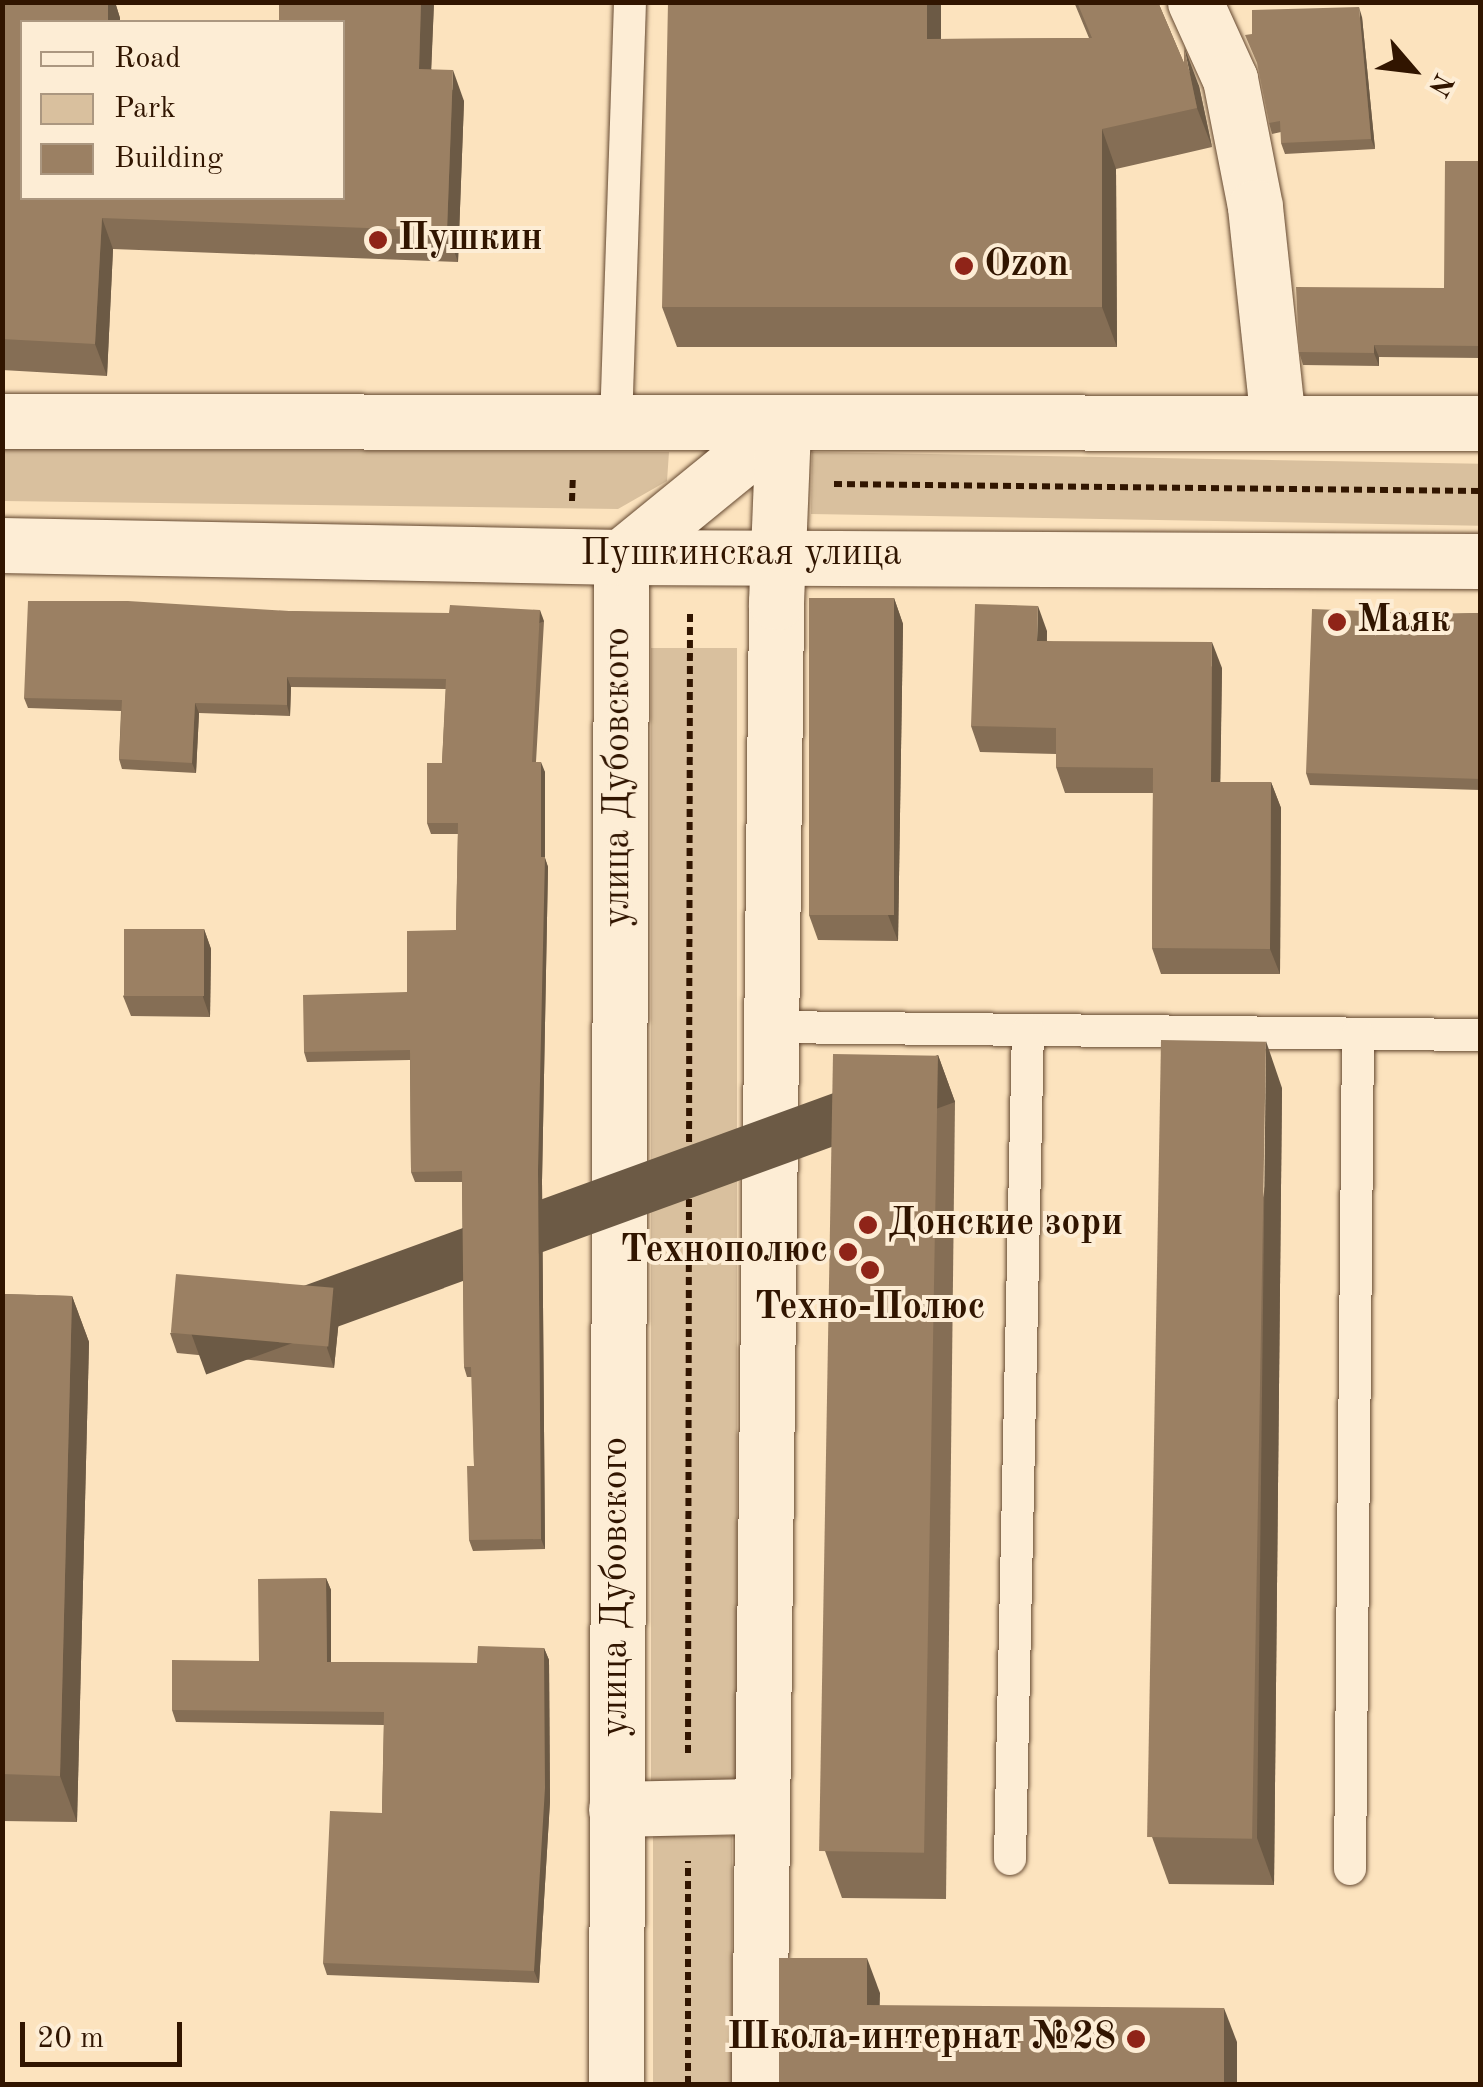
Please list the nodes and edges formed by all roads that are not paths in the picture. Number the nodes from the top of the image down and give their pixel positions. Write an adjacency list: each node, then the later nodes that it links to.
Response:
1 (630, 2): 6 (lane)
2 (1195, 2): 3 (street)
3 (1278, 420): 5 (street); 7 (street)
4 (2, 421): 6 (street)
5 (1480, 423)
6 (616, 424): 7 (street)
7 (782, 425): 9 (street); 10 (street)
8 (2, 544): 10 (street, Пушкинская улица)
9 (777, 554): 10 (street, Пушкинская улица); 11 (street, Пушкинская улица); 12 (street)
10 (621, 556): 17 (street, улица Дубовского)
11 (1480, 561)
12 (772, 1027): 13 (lane); 16 (street)
13 (1028, 1030): 14 (lane); 18 (lane)
14 (1358, 1034): 15 (lane); 19 (lane)
15 (1480, 1036)
16 (762, 1806): 17 (street); 21 (street)
17 (616, 1808): 20 (street, улица Дубовского)
18 (1010, 1859)
19 (1350, 1869)
20 (616, 2084)
21 (759, 2084)

